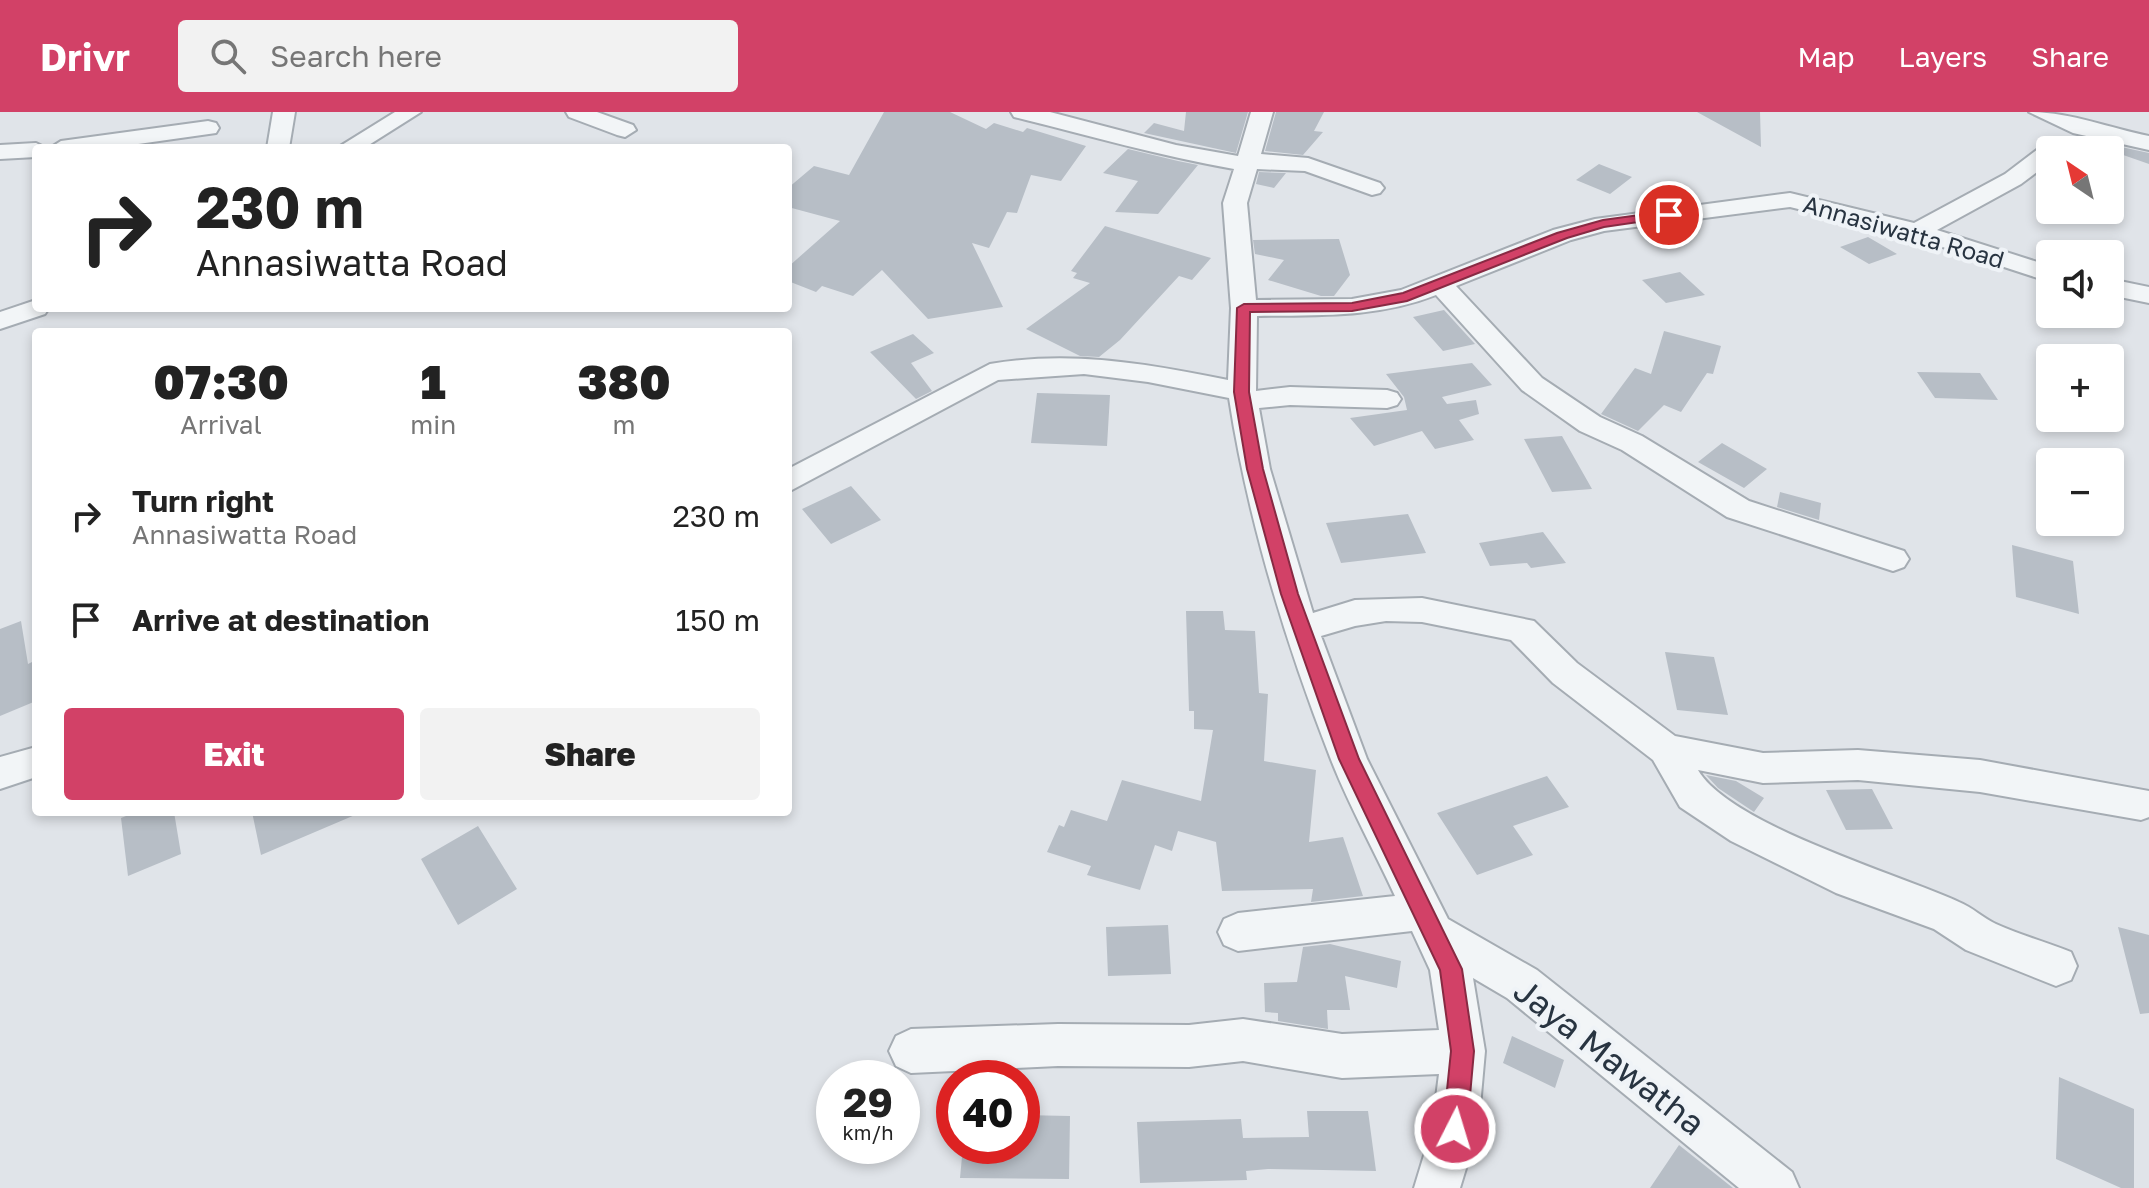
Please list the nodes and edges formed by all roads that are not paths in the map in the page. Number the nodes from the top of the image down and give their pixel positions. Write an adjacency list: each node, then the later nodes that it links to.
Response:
1 (135, 112): 12 (street)
2 (284, 112): 15 (street)
3 (410, 112): 16 (street)
4 (1022, 112): 20 (street)
5 (1262, 112): 20 (street)
6 (2040, 112): 9 (street)
7 (590, 114): 10 (street)
8 (208, 128): 12 (street)
9 (2081, 128): 11 (street); 13 (street)
10 (625, 130)
11 (2070, 136)
12 (132, 140): 14 (street)
13 (2149, 143)
14 (96, 144)
15 (279, 144)
16 (355, 144)
17 (32, 150): 18 (street)
18 (0, 152)
19 (2036, 161): 22 (street)
20 (1245, 164): 21 (street); 27 (street)
21 (1372, 188)
22 (1917, 231): 23 (street, Annasiwatta Road); 24 (street, Annasiwatta Road)
23 (2036, 269)
24 (1441, 285): 27 (street, Annasiwatta Road); 33 (street)
25 (2124, 290): 26 (street)
26 (2149, 295)
27 (1244, 308): 30 (street)
28 (32, 309): 29 (street)
29 (0, 321)
30 (1243, 396): 31 (street); 32 (street); 34 (street)
31 (1387, 399)
32 (792, 480)
33 (1893, 559)
34 (1303, 629): 35 (street); 39 (street)
35 (1666, 749): 38 (street); 41 (street)
36 (32, 763): 37 (street)
37 (0, 773)
38 (2141, 804)
39 (1430, 922): 40 (street); 43 (street); 45 (street, Jaya Mawatha)
40 (1238, 932)
41 (2056, 966)
42 (911, 1051): 43 (street)
43 (1463, 1051): 44 (street)
44 (1437, 1188)
45 (1776, 1188)

